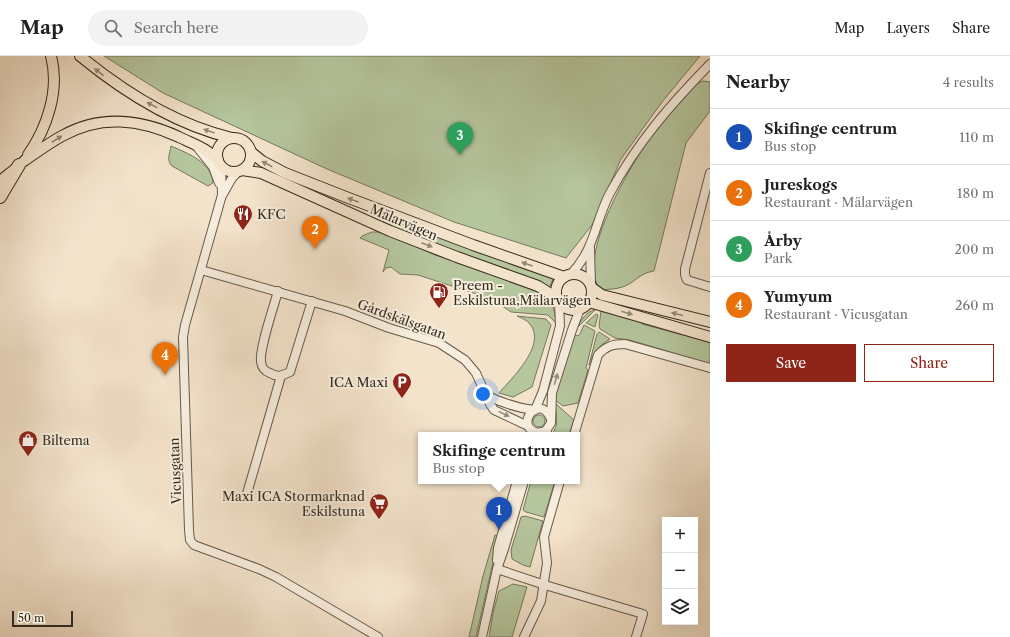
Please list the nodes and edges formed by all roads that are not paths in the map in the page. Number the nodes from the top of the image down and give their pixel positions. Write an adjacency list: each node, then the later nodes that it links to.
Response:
1 (51, 56): 7 (main road)
2 (80, 56): 4 (main road, one-way to 2)
3 (709, 66): 14 (street)
4 (232, 138): 6 (main road); 8 (main road)
5 (195, 145): 7 (main road, one-way to 5); 8 (main road); 12 (street)
6 (251, 152): 9 (main road); 16 (main road, Mälarvägen, one-way to 6)
7 (22, 163): 11 (main road); 13 (highway)
8 (219, 163): 9 (main road); 12 (street, Vicusgatan)
9 (241, 170): 12 (street, Vicusgatan); 20 (main road, Mälarvägen, one-way to 20)
10 (710, 173): 17 (street)
11 (0, 181)
12 (222, 195): 15 (street, Vicusgatan)
13 (0, 197)
14 (590, 247): 16 (street); 18 (street)
15 (202, 270): 19 (street, Gårdskälsgatan); 40 (street, Vicusgatan)
16 (567, 276): 18 (main road); 20 (main road)
17 (710, 286)
18 (591, 287): 22 (main road); 24 (main road, one-way to 18)
19 (278, 291): 21 (street, Gårdskälsgatan); 27 (street)
20 (558, 300): 23 (main road); 29 (street)
21 (312, 301): 27 (street); 28 (street, Gårdskälsgatan)
22 (589, 302): 23 (main road); 25 (main road, one-way to 25)
23 (580, 309): 30 (street, one-way to 23)
24 (710, 322)
25 (710, 337)
26 (710, 368): 33 (street)
27 (281, 376): 37 (street)
28 (486, 395): 29 (street); 31 (street, Gårdskälsgatan, one-way to 31)
29 (535, 410): 30 (street); 31 (street)
30 (550, 417): 32 (street)
31 (528, 430): 32 (street)
32 (545, 432)
33 (575, 432)
34 (516, 484): 38 (street)
35 (523, 484): 38 (street)
36 (559, 484): 39 (street)
37 (246, 497)
38 (497, 569): 39 (street); 41 (street)
39 (544, 585): 42 (street); 43 (street)
40 (378, 637)
41 (482, 637)
42 (524, 637)
43 (636, 637)

